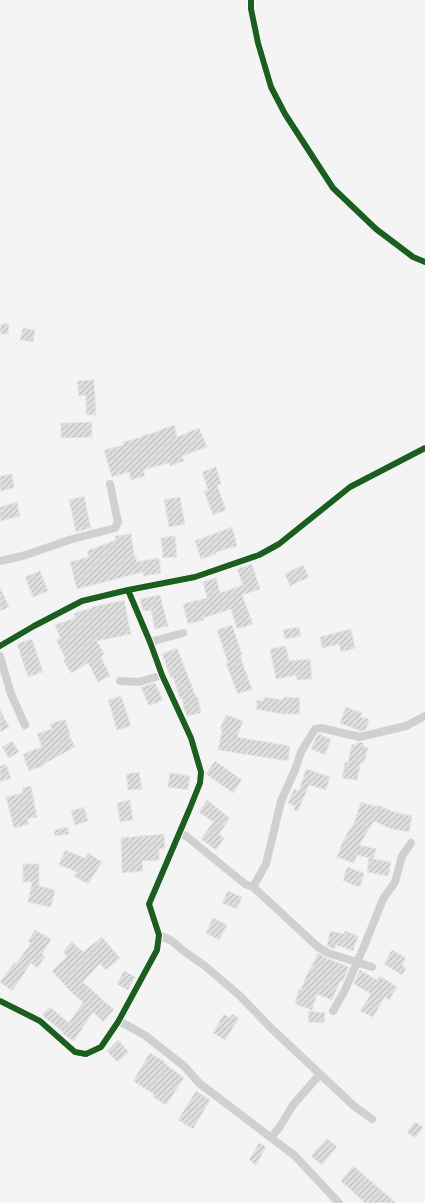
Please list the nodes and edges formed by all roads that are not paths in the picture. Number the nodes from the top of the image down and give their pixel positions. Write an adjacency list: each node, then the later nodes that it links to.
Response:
1 (251, 0): 2 (street)
2 (425, 262)
3 (425, 448): 6 (street)
4 (110, 484): 5 (street)
5 (0, 561)
6 (128, 590): 8 (street); 9 (street)
7 (183, 633): 8 (street)
8 (150, 642): 11 (street)
9 (0, 646)
10 (0, 656): 14 (street)
11 (162, 675): 12 (street); 15 (street)
12 (120, 681)
13 (425, 716): 17 (street)
14 (25, 725)
15 (180, 833): 17 (street); 18 (street)
16 (411, 843): 19 (street)
17 (253, 886): 19 (street)
18 (159, 935): 23 (street); 24 (street)
19 (357, 962): 20 (street); 22 (street)
20 (372, 967)
21 (0, 1001): 23 (street)
22 (333, 1011)
23 (118, 1022): 26 (street)
24 (320, 1074): 25 (street); 26 (street)
25 (372, 1119)
26 (271, 1137): 27 (street)
27 (339, 1203)

